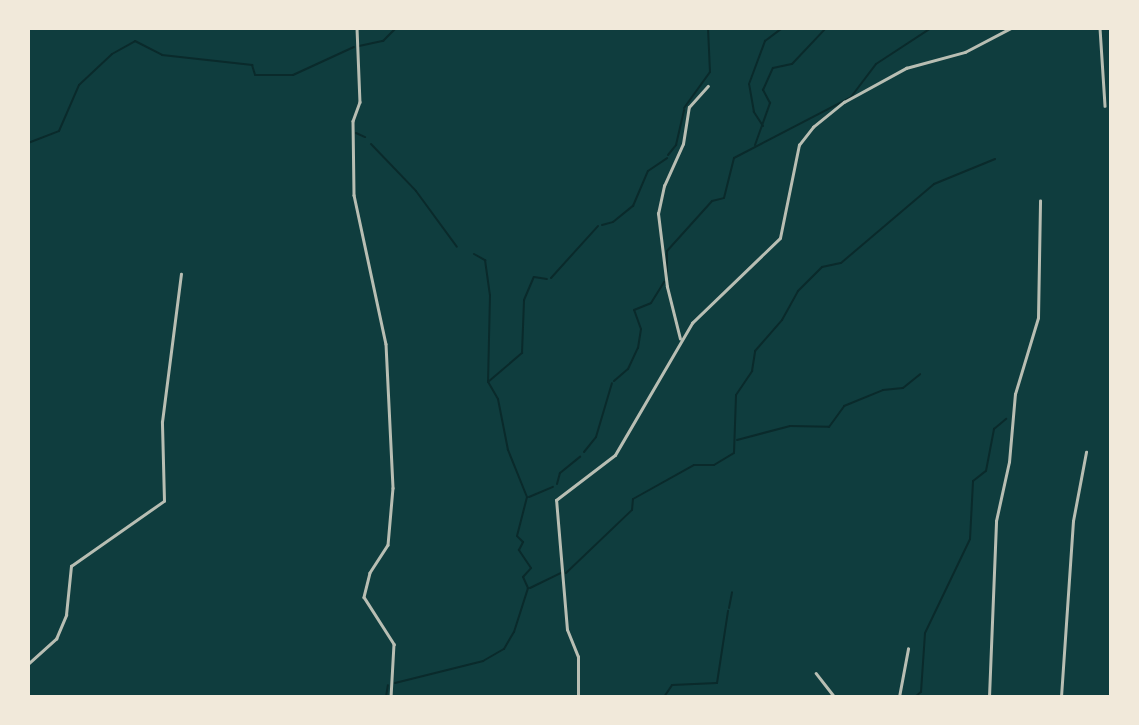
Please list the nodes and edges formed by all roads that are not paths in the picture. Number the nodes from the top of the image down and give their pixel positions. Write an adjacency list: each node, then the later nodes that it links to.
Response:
1 (357, 28): 13 (street)
2 (1011, 28): 8 (street)
3 (1100, 28): 5 (street)
4 (708, 86): 8 (street)
5 (1105, 106)
6 (1040, 201): 17 (street)
7 (181, 274): 11 (street)
8 (680, 340): 14 (street)
9 (1086, 452): 18 (street)
10 (908, 649): 16 (street)
11 (28, 664)
12 (817, 673): 15 (street)
13 (391, 697)
14 (578, 697)
15 (835, 697)
16 (899, 697)
17 (989, 697)
18 (1061, 697)

